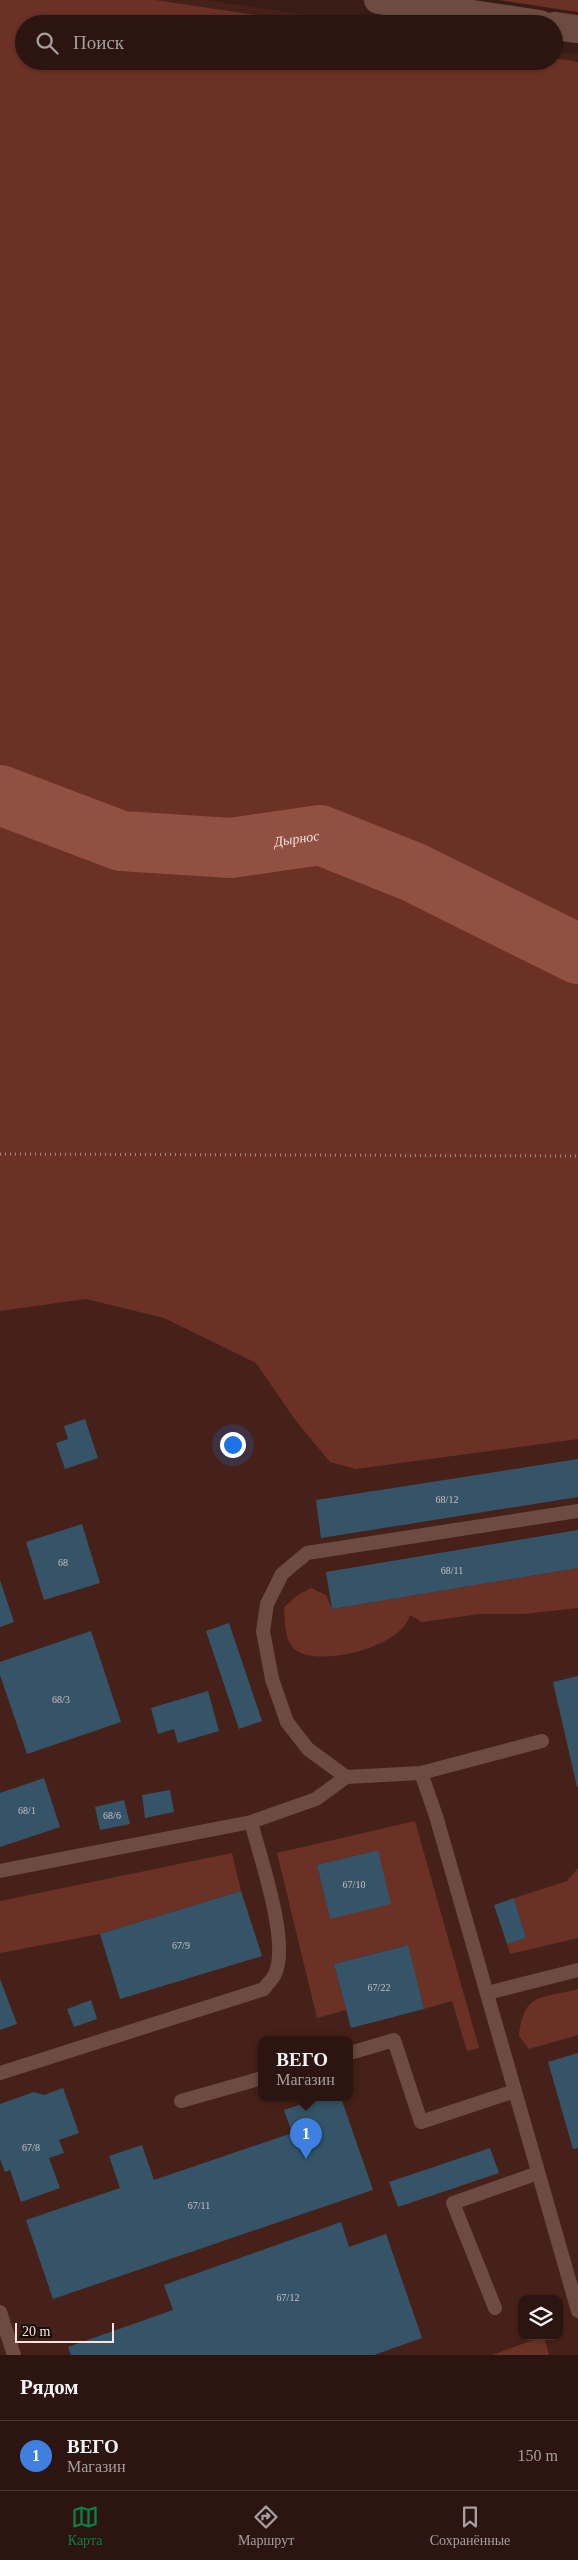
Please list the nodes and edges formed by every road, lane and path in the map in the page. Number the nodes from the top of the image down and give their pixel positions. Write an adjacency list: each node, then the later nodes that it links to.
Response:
1 (378, 0): 2 (street)
2 (479, 15)
3 (563, 27): 4 (street)
4 (578, 29)
5 (0, 1154): 6 (path)
6 (578, 1156)
7 (578, 1511): 10 (lane)
8 (542, 1741): 9 (lane)
9 (421, 1773): 10 (lane); 14 (lane)
10 (346, 1777): 11 (lane)
11 (251, 1822): 12 (lane); 16 (lane)
12 (0, 1871)
13 (578, 1970): 14 (lane)
14 (487, 1993): 18 (lane)
15 (353, 2052): 18 (lane)
16 (0, 2073)
17 (258, 2079): 19 (lane)
18 (515, 2091): 20 (lane)
19 (181, 2101)
20 (538, 2172): 21 (lane); 22 (lane)
21 (574, 2285): 24 (lane)
22 (495, 2308)
23 (0, 2312): 25 (lane)
24 (578, 2312)
25 (14, 2355)

